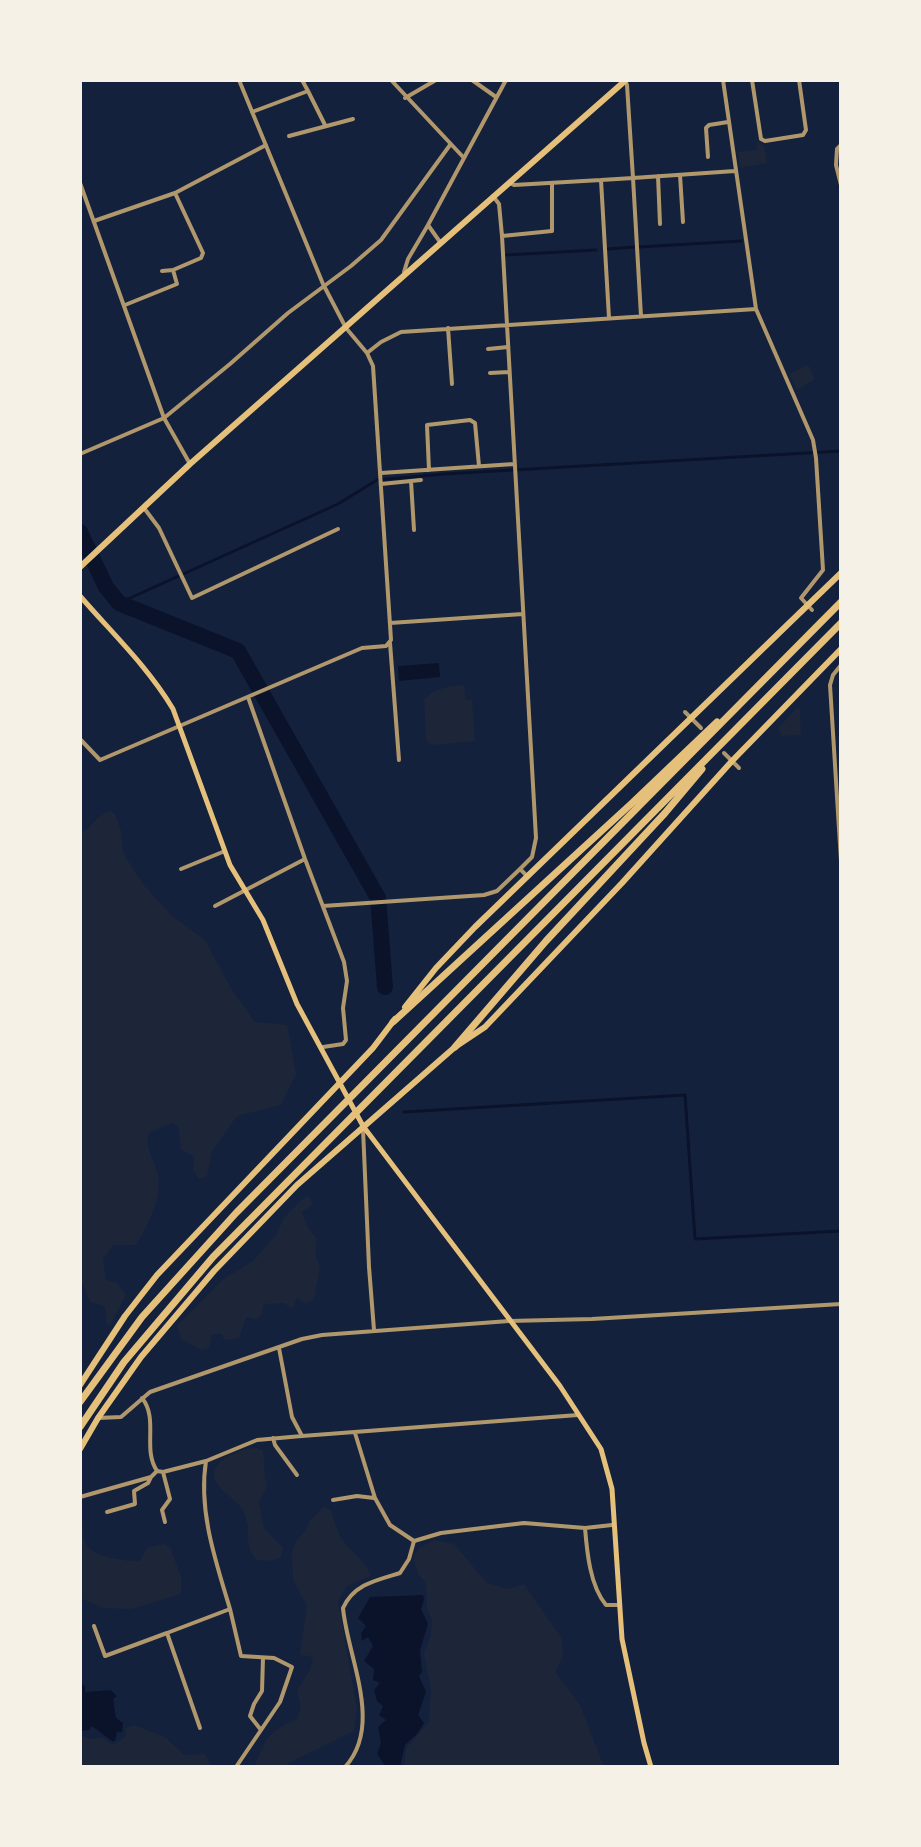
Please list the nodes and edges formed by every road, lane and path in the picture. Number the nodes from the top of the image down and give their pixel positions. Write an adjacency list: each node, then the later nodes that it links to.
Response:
1 (239, 80): 14 (street)
2 (302, 80): 11 (street)
3 (391, 80): 12 (street)
4 (436, 80): 12 (street)
5 (472, 80): 13 (street)
6 (506, 80): 13 (street)
7 (625, 80): 27 (street); 30 (highway)
8 (723, 80): 16 (street)
9 (752, 80): 10 (street)
10 (799, 80)
11 (308, 91): 14 (street); 17 (street)
12 (405, 98): 20 (street)
13 (497, 98): 23 (street)
14 (252, 112): 19 (street)
15 (353, 119): 17 (street)
16 (728, 122): 22 (street); 24 (street)
17 (325, 125): 18 (street)
18 (289, 136)
19 (266, 145): 33 (street); 44 (street)
20 (450, 145): 23 (street); 44 (street)
21 (841, 145): 32 (street)
22 (708, 157)
23 (464, 158): 38 (street)
24 (735, 171): 25 (street); 46 (street)
25 (680, 175): 26 (street); 36 (street)
26 (658, 176): 27 (street); 37 (street)
27 (633, 178): 28 (street); 47 (street)
28 (601, 180): 31 (street); 48 (street)
29 (80, 183): 35 (street)
30 (509, 183): 31 (street); 34 (highway)
31 (552, 184): 39 (street)
32 (841, 185)
33 (175, 193): 35 (street); 41 (street)
34 (493, 196): 39 (street); 40 (highway)
35 (94, 221): 45 (street)
36 (683, 222)
37 (660, 224)
38 (428, 225): 40 (street); 43 (street)
39 (502, 236): 49 (street)
40 (441, 244): 43 (highway)
41 (173, 270): 42 (street); 45 (street)
42 (162, 271)
43 (403, 279): 50 (highway)
44 (323, 284): 50 (street); 58 (street)
45 (125, 305): 58 (street)
46 (756, 309): 47 (street); 74 (street)
47 (641, 316): 48 (street)
48 (609, 318): 49 (street)
49 (507, 325): 51 (street); 52 (street)
50 (346, 328): 54 (street); 60 (highway)
51 (448, 328): 54 (street); 57 (street)
52 (508, 347): 53 (street); 55 (street)
53 (488, 349)
54 (367, 353): 64 (street)
55 (509, 372): 56 (street); 62 (street)
56 (490, 373)
57 (452, 384)
58 (164, 418): 59 (street); 60 (street)
59 (80, 454)
60 (190, 464): 67 (highway)
61 (479, 466): 62 (street); 63 (street); 63 (street)
62 (514, 468): 75 (street)
63 (429, 470): 64 (street)
64 (381, 479): 66 (street); 76 (street)
65 (421, 480): 66 (street)
66 (411, 481): 69 (street)
67 (144, 508): 68 (street); 70 (highway)
68 (338, 529)
69 (414, 530)
70 (80, 567)
71 (841, 573): 74 (highway)
72 (80, 596): 85 (main road)
73 (841, 602): 81 (highway)
74 (810, 609): 84 (highway)
75 (523, 614): 76 (street); 97 (street)
76 (390, 623): 78 (street)
77 (841, 623): 87 (highway)
78 (390, 643): 82 (street); 90 (street)
79 (841, 649): 91 (highway)
80 (841, 665): 95 (street)
81 (770, 674): 102 (highway); 113 (highway)
82 (248, 697): 85 (street); 94 (street)
83 (685, 712): 84 (street)
84 (692, 719): 86 (street); 98 (highway)
85 (180, 726): 88 (street); 93 (main road)
86 (701, 728)
87 (734, 731): 104 (highway); 116 (highway)
88 (80, 739)
89 (724, 753): 91 (street)
90 (399, 760)
91 (732, 761): 92 (street); 104 (highway)
92 (739, 768)
93 (225, 851): 96 (street); 99 (main road)
94 (305, 859): 99 (street); 101 (street)
95 (841, 861)
96 (181, 869)
97 (520, 869): 98 (street); 101 (street)
98 (527, 876): 102 (highway)
99 (244, 890): 100 (street); 103 (main road)
100 (215, 906)
101 (322, 906): 103 (street)
102 (393, 1022): 105 (highway)
103 (323, 1047): 105 (main road)
104 (455, 1047): 106 (highway)
105 (339, 1082): 106 (main road); 111 (highway)
106 (363, 1126): 108 (main road); 109 (street); 115 (highway)
107 (841, 1304): 108 (street)
108 (509, 1321): 109 (street); 114 (main road)
109 (374, 1330): 110 (street)
110 (279, 1348): 112 (street); 118 (street)
111 (80, 1385)
112 (142, 1398): 115 (street); 122 (street)
113 (80, 1402)
114 (582, 1415): 117 (street); 130 (main road)
115 (98, 1418): 120 (highway)
116 (80, 1427)
117 (355, 1433): 118 (street); 126 (street)
118 (302, 1436): 119 (street)
119 (273, 1438): 121 (street); 123 (street)
120 (80, 1449)
121 (206, 1461): 122 (street); 134 (street)
122 (160, 1472): 124 (street); 129 (street)
123 (297, 1475)
124 (151, 1477): 125 (street); 128 (street)
125 (80, 1497)
126 (375, 1498): 127 (street); 132 (street)
127 (333, 1500)
128 (107, 1512)
129 (165, 1522)
130 (612, 1525): 131 (street); 133 (main road)
131 (585, 1528): 132 (street); 133 (street)
132 (414, 1541): 141 (street)
133 (618, 1605): 142 (main road)
134 (230, 1609): 136 (street); 137 (street)
135 (94, 1626): 136 (street)
136 (167, 1633): 138 (street)
137 (263, 1658): 139 (street); 139 (street)
138 (200, 1728)
139 (261, 1730): 140 (street)
140 (236, 1767)
141 (345, 1767)
142 (651, 1767)

